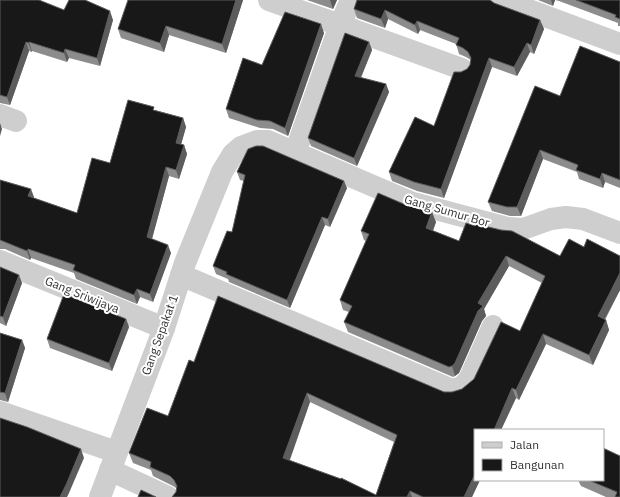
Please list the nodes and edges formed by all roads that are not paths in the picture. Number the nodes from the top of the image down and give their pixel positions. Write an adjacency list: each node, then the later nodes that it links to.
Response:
1 (269, 0): 4 (street)
2 (351, 0): 4 (street)
3 (502, 0): 5 (street)
4 (340, 25): 6 (street); 7 (street)
5 (620, 44)
6 (462, 70)
7 (295, 153): 8 (street, Gang Sumur Bor); 9 (street, Gang Sumur Bor)
8 (222, 172): 11 (street, Gang Sepakat 1)
9 (620, 233)
10 (0, 261): 13 (street, Gang Sriwijaya)
11 (181, 275): 12 (street); 13 (street, Gang Sepakat 1)
12 (493, 326)
13 (164, 328): 15 (street, Gang Sepakat 1)
14 (0, 412): 15 (street)
15 (113, 461): 16 (street, Gang Sepakat 1); 17 (street)
16 (100, 497)
17 (168, 497)

